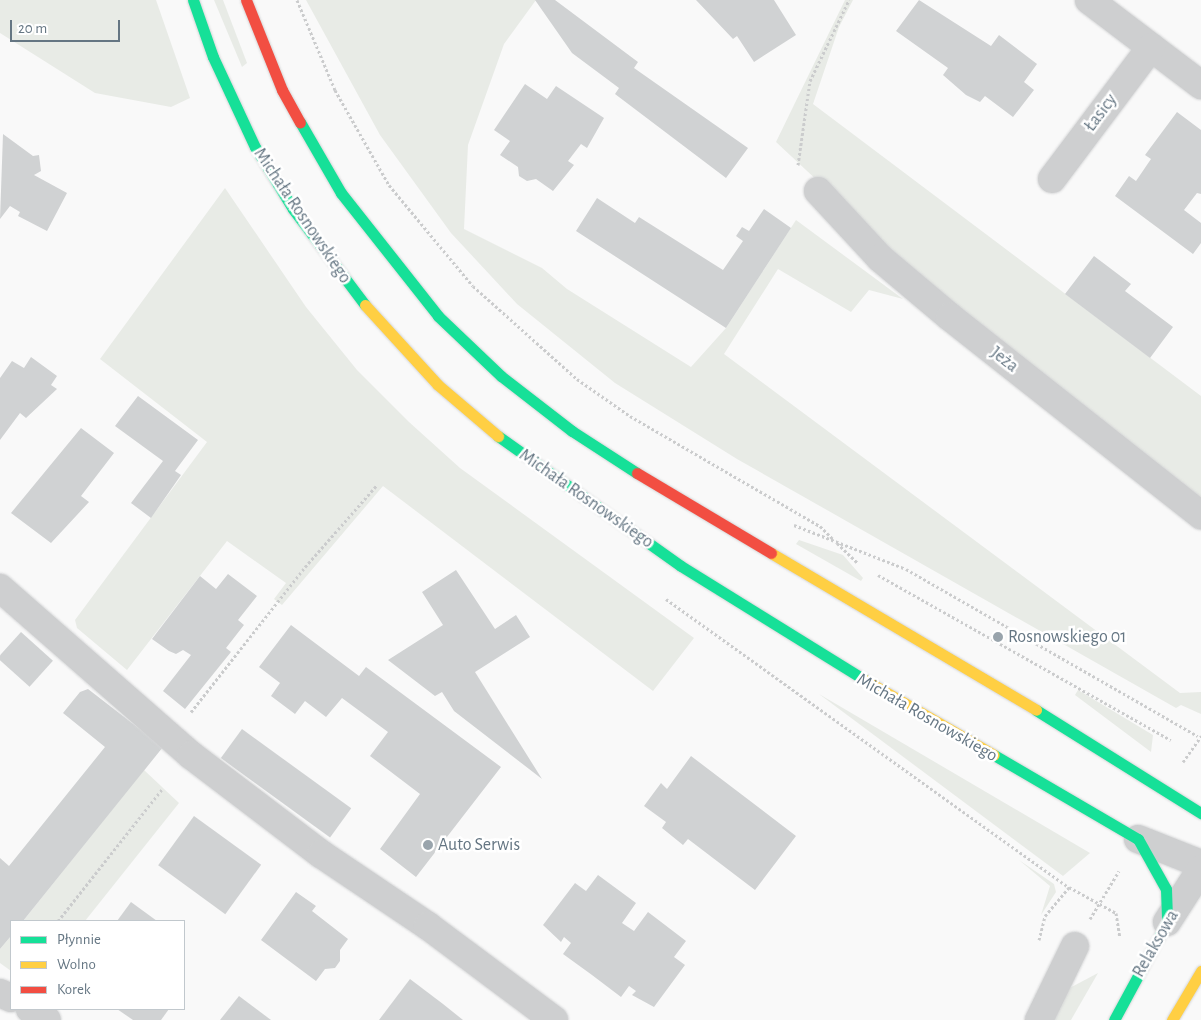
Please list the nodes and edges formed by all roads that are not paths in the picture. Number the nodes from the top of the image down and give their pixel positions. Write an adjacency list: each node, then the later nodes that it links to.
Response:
1 (193, 0): 11 (street, Michała Rosnowskiego)
2 (246, 0): 10 (street)
3 (1089, 0): 4 (street)
4 (1150, 47): 5 (street); 6 (street, Łasicy)
5 (1201, 85)
6 (1052, 179)
7 (818, 191): 8 (street, Jeża)
8 (1201, 515)
9 (0, 588): 19 (street)
10 (1201, 813)
11 (1138, 839): 12 (street, Michała Rosnowskiego); 14 (street)
12 (1201, 864)
13 (1201, 869): 14 (street, Relaksowa)
14 (1168, 922): 21 (street, Relaksowa)
15 (1075, 946): 20 (street)
16 (1201, 971): 22 (street)
17 (32, 1010): 18 (street)
18 (47, 1020)
19 (554, 1020)
20 (1039, 1020)
21 (1114, 1020)
22 (1172, 1020)

